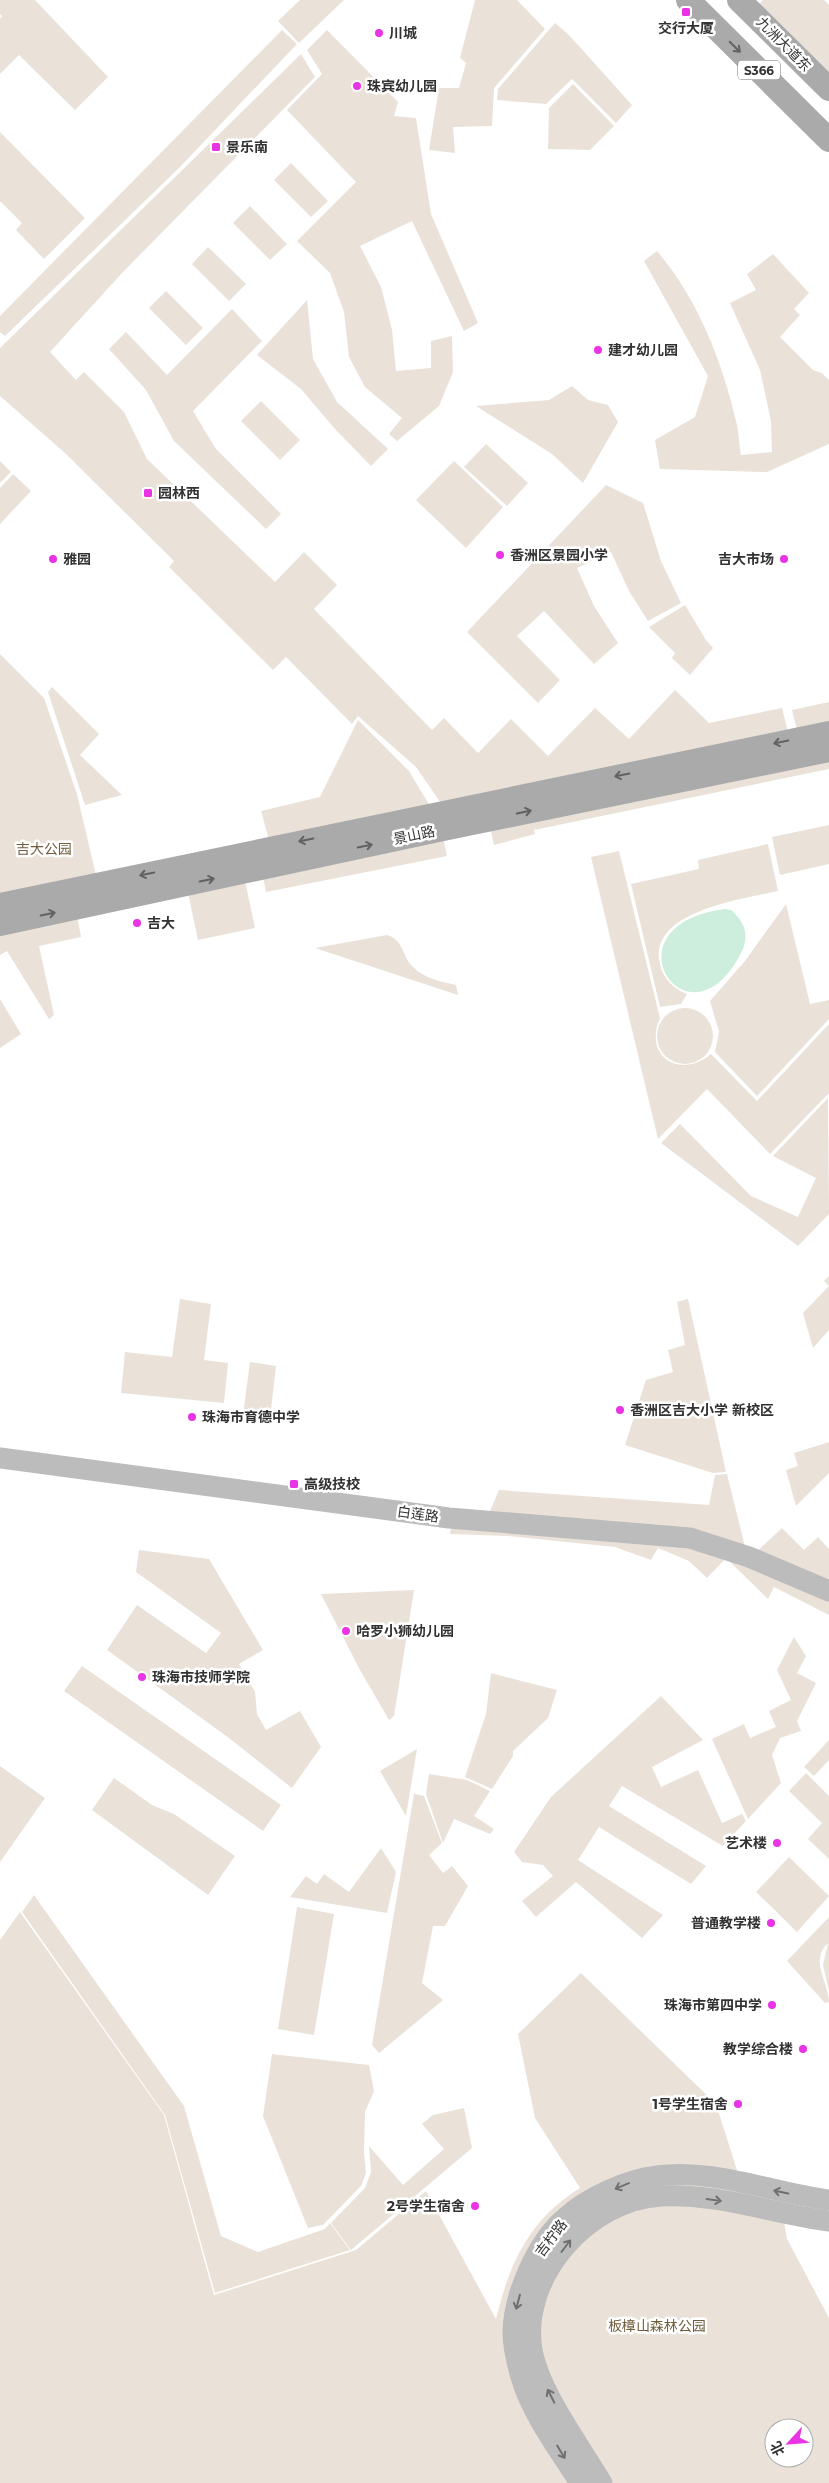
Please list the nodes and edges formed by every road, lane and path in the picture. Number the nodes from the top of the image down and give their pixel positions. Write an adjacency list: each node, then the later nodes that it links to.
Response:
1 (688, 0): 4 (main road, S366, one-way to 4)
2 (740, 0): 3 (main road, 九洲大道东 / S366)
3 (829, 89)
4 (829, 140)
5 (829, 733): 7 (main road, 景山路, one-way to 7)
6 (829, 750): 8 (main road, 景山路, one-way to 6)
7 (0, 905)
8 (0, 924)
9 (0, 1458): 10 (main road, 白莲路)
10 (829, 1591)
11 (829, 2200): 13 (main road, 吉柠路, one-way to 13)
12 (829, 2221): 14 (main road, 吉柠路, one-way to 12)
13 (580, 2483)
14 (602, 2483)

